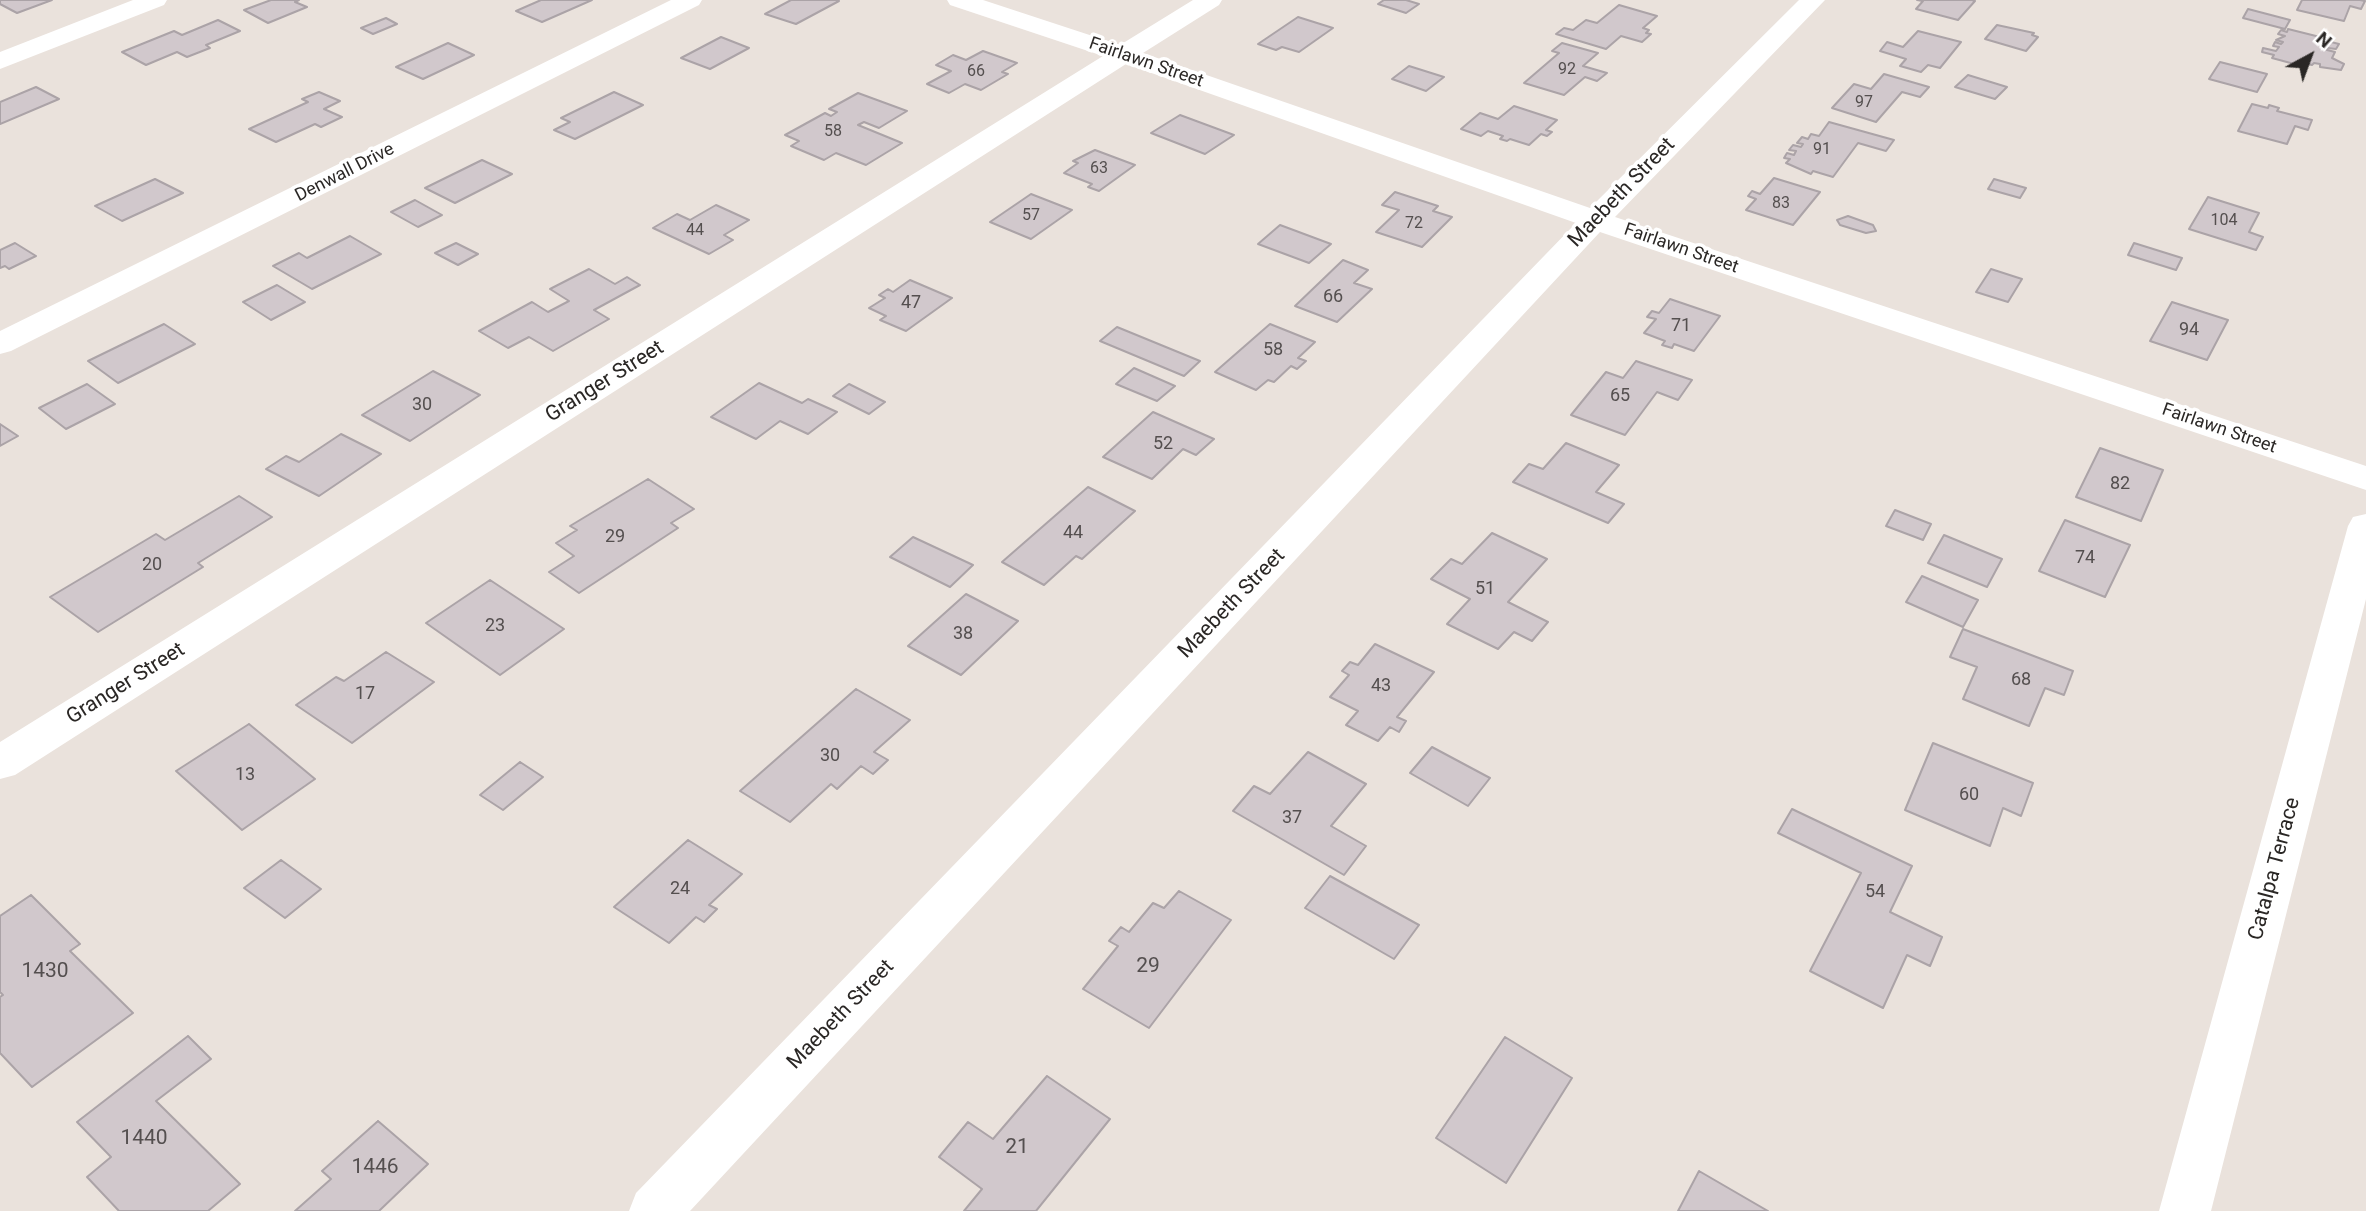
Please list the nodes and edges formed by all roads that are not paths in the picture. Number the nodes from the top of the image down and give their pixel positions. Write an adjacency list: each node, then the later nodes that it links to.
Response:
1 (155, 0): 7 (street)
2 (690, 0): 9 (street, Denwall Drive)
3 (959, 0): 6 (street, Fairlawn Street)
4 (1210, 0): 6 (street, Granger Street)
5 (1813, 0): 8 (street, Maebeth Street)
6 (1124, 55): 8 (street, Fairlawn Street); 12 (street, Granger Street)
7 (0, 61)
8 (1595, 220): 10 (street, Fairlawn Street); 13 (street, Maebeth Street)
9 (0, 344)
10 (2366, 478)
11 (2366, 526): 14 (street, Catalpa Terrace)
12 (0, 763)
13 (654, 1211)
14 (2185, 1211)

